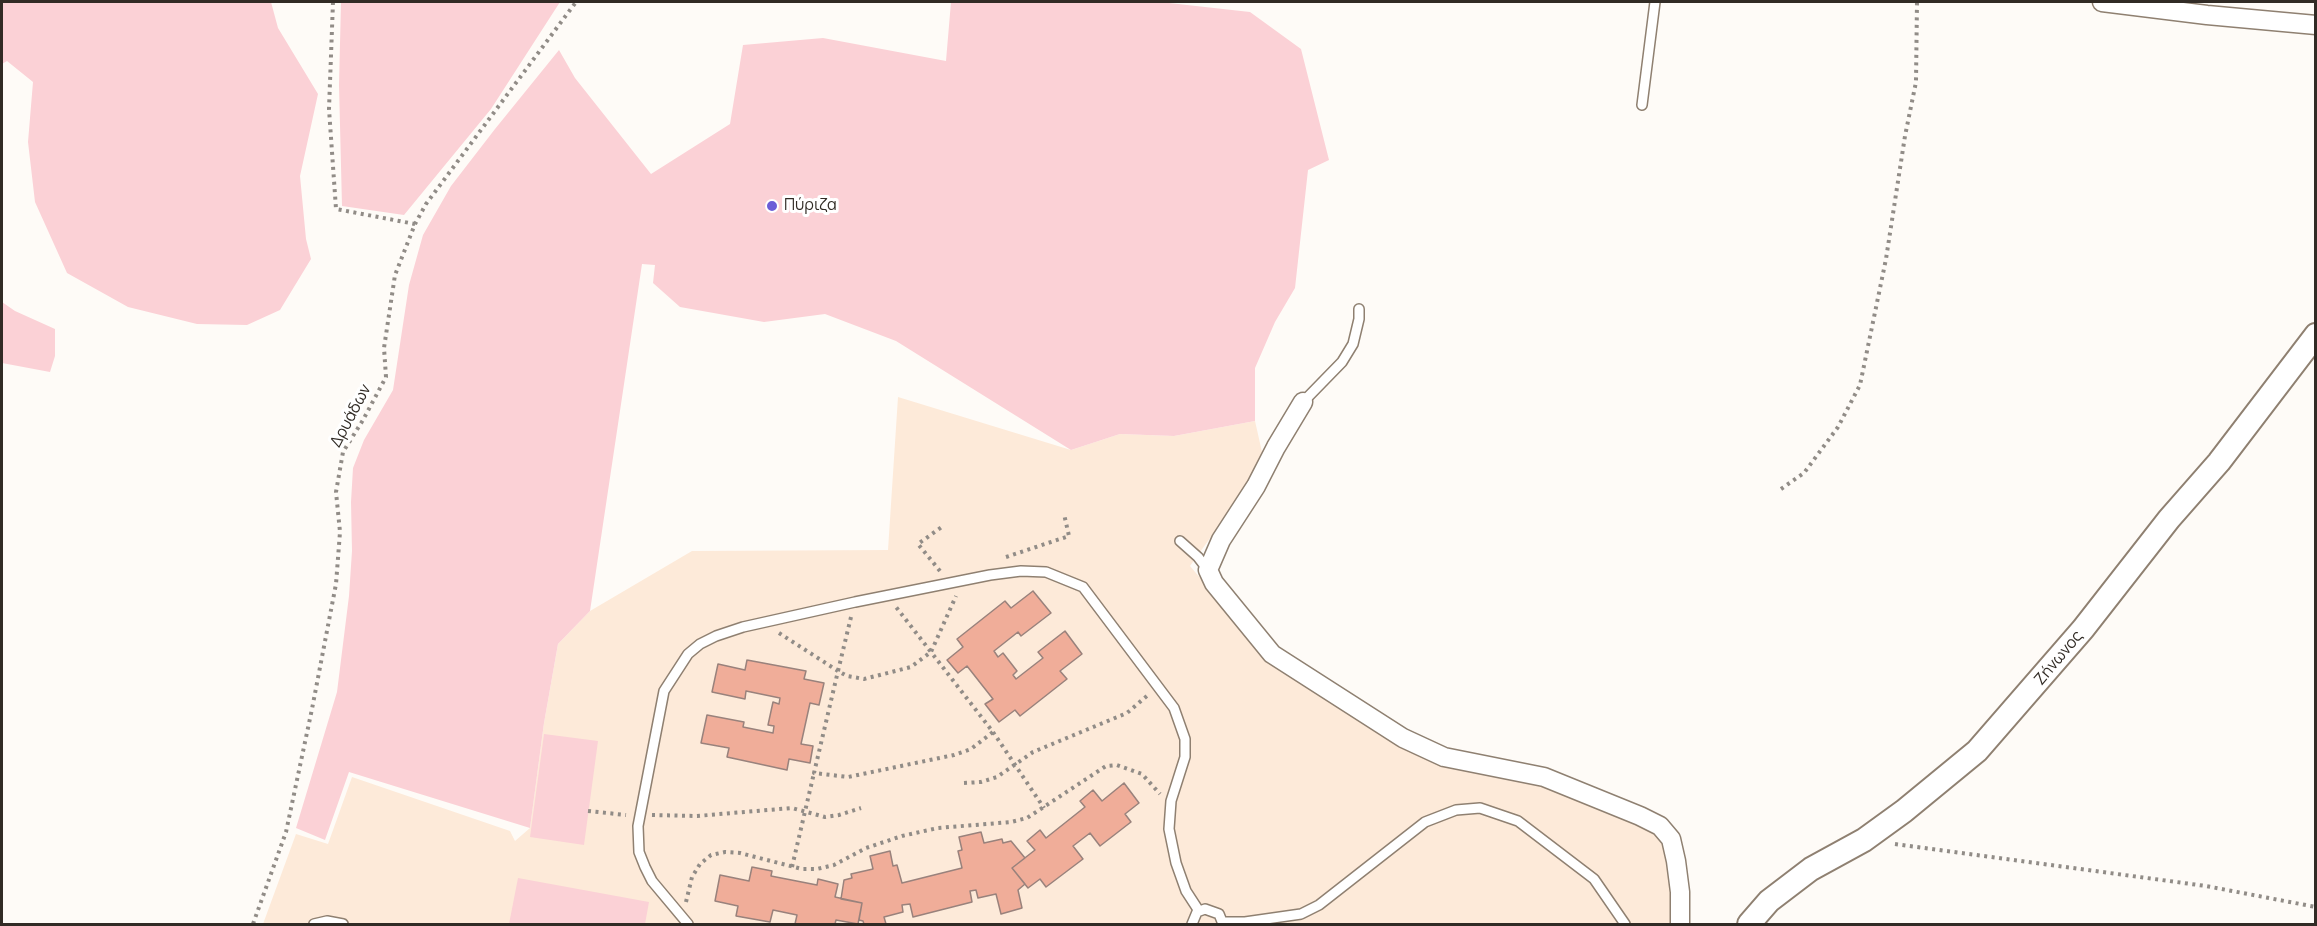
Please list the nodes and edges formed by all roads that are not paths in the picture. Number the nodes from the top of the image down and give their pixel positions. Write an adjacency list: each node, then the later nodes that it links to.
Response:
1 (1655, 2): 4 (lane)
2 (2103, 2): 3 (street)
3 (2316, 25)
4 (1642, 105)
5 (1359, 309): 7 (lane)
6 (2316, 336): 18 (street, Ζήνωνος)
7 (1302, 402): 9 (street)
8 (1180, 541): 9 (lane)
9 (1208, 570): 17 (street)
10 (1199, 911): 11 (lane); 12 (lane); 15 (lane)
11 (685, 921)
12 (1223, 923): 16 (lane)
13 (314, 924): 14 (lane)
14 (344, 924)
15 (1192, 924)
16 (1625, 924)
17 (1680, 924)
18 (1749, 924)

